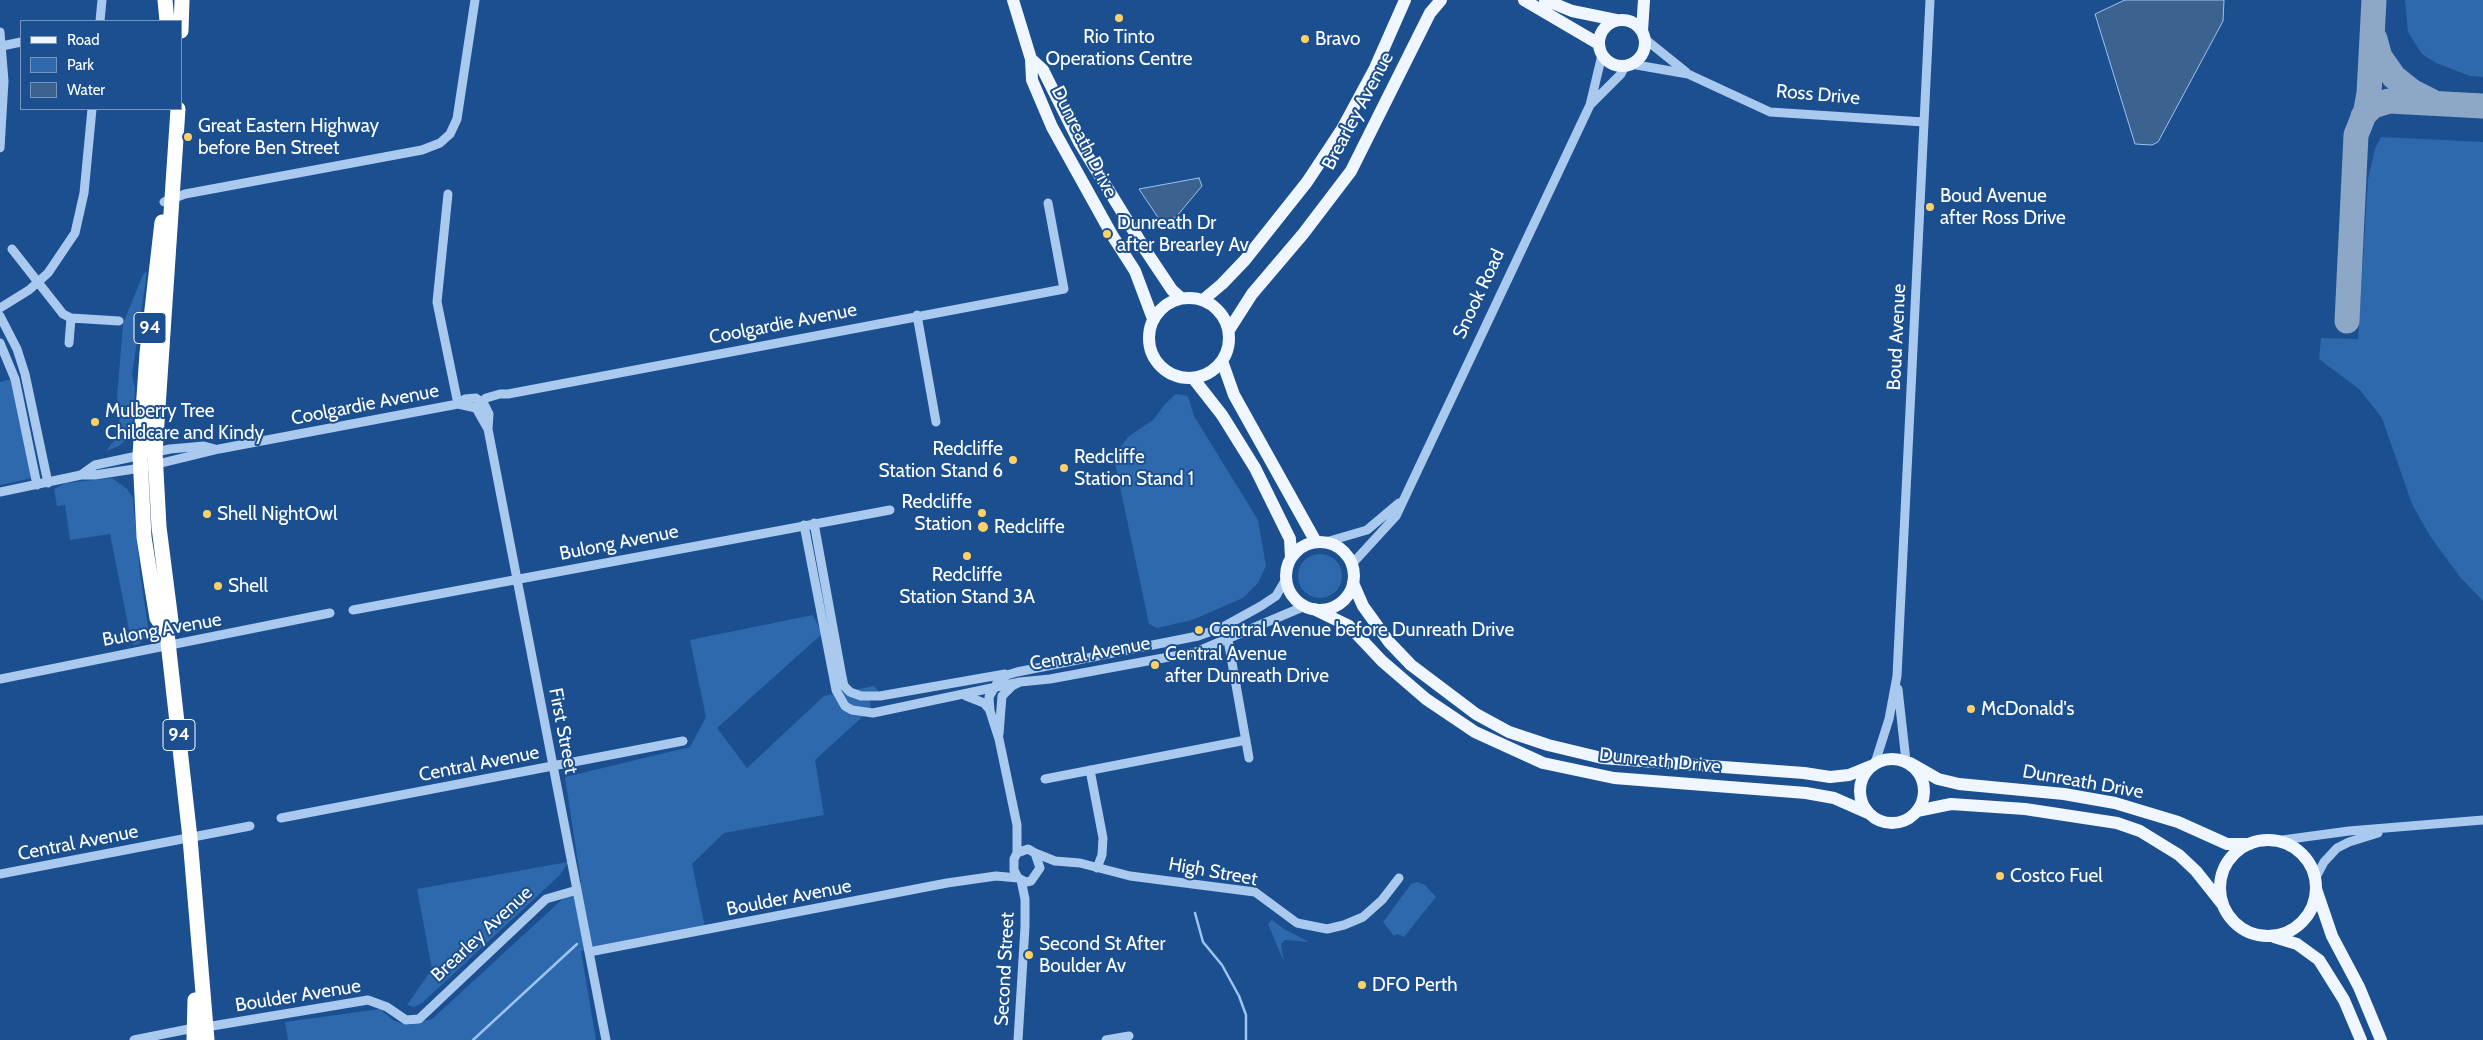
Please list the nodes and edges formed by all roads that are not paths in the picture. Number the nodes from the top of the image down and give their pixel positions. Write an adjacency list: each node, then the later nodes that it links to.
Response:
1 (102, 0): 12 (street)
2 (166, 0): 13 (highway)
3 (182, 0): 14 (highway)
4 (475, 0): 31 (street)
5 (1013, 0): 21 (main road, Dunreath Drive)
6 (1405, 0): 36 (main road, Brearley Avenue)
7 (1441, 0): 43 (main road, Brearley Avenue)
8 (1524, 0): 20 (main road)
9 (1545, 0): 15 (main road)
10 (1644, 0): 17 (main road)
11 (1930, 0): 28 (street, Boud Avenue)
12 (100, 20)
13 (167, 20)
14 (181, 20)
15 (1616, 20): 17 (main road); 20 (main road)
16 (0, 32): 19 (street)
17 (1643, 35): 22 (main road); 23 (street, Ross Drive)
18 (20, 42): 19 (street)
19 (2, 49): 29 (street)
20 (1600, 50): 22 (main road); 24 (street, Snook Road)
21 (1031, 59): 35 (main road, Dunreath Drive); 41 (main road, Dunreath Drive)
22 (1628, 65): 23 (street, Ross Drive); 24 (street, Snook Road)
23 (1688, 74): 28 (street, Ross Drive)
24 (1590, 106): 56 (street, Snook Road)
25 (92, 110): 34 (street)
26 (168, 110): 31 (highway, 94)
27 (178, 110): 31 (highway, 94)
28 (1924, 122): 71 (street, Boud Avenue)
29 (0, 148)
30 (448, 194): 48 (street)
31 (169, 200): 51 (highway, 94); 52 (highway, 94)
32 (1048, 203): 38 (street, Coolgardie Avenue)
33 (12, 249): 34 (street)
34 (38, 282): 37 (street); 40 (street)
35 (1181, 298): 36 (main road); 41 (main road)
36 (1203, 300): 43 (main road)
37 (0, 308)
38 (917, 315): 49 (street, Coolgardie Avenue); 50 (street)
39 (0, 316): 53 (street)
40 (72, 318): 42 (street); 45 (street)
41 (1153, 319): 47 (main road)
42 (119, 321)
43 (1229, 330): 46 (main road)
44 (0, 343): 54 (street)
45 (68, 343)
46 (1222, 361): 47 (main road); 59 (main road)
47 (1193, 378): 60 (main road)
48 (458, 404): 49 (street, Coolgardie Avenue); 51 (street, Coolgardie Avenue)
49 (481, 406): 62 (street, First Street)
50 (936, 422)
51 (156, 458): 52 (street, Coolgardie Avenue); 68 (highway, 94)
52 (140, 461): 53 (street, Coolgardie Avenue); 68 (highway, 94)
53 (48, 483): 54 (street, Coolgardie Avenue)
54 (37, 485): 55 (street, Coolgardie Avenue)
55 (0, 492)
56 (1403, 499): 59 (street, Snook Road); 61 (street, Snook Road)
57 (890, 510): 58 (street, Bulong Avenue)
58 (809, 524): 62 (street, Bulong Avenue); 73 (street, Central Avenue); 76 (street, Central Avenue)
59 (1321, 542): 60 (main road); 61 (main road)
60 (1291, 558): 63 (main road)
61 (1352, 564): 64 (main road)
62 (517, 579): 66 (street, Bulong Avenue); 85 (street, First Street)
63 (1286, 579): 65 (main road); 70 (street, Central Avenue)
64 (1353, 583): 65 (main road); 84 (main road, Dunreath Drive)
65 (1310, 608): 69 (street, Central Avenue); 89 (main road, Dunreath Drive)
66 (353, 610)
67 (330, 613): 68 (street, Bulong Avenue)
68 (168, 640): 72 (street, Bulong Avenue); 95 (highway, 94)
69 (1228, 640): 74 (street, Central Avenue); 80 (street)
70 (1018, 672): 73 (street, Central Avenue); 75 (street, Central Avenue)
71 (1897, 676): 83 (street, Boud Avenue); 84 (street, Boud Avenue)
72 (0, 679)
73 (970, 681): 75 (street)
74 (1020, 682): 75 (street, Central Avenue); 77 (street, Central Avenue)
75 (991, 690): 76 (street, Central Avenue); 77 (street); 78 (street)
76 (948, 697): 78 (street, Central Avenue)
77 (1001, 701): 79 (street)
78 (990, 711): 79 (street)
79 (999, 739): 92 (street)
80 (1246, 740): 82 (street); 86 (street)
81 (682, 741): 85 (street, Central Avenue)
82 (1250, 758)
83 (1908, 762): 84 (main road); 88 (main road); 97 (main road, Dunreath Drive)
84 (1873, 764): 89 (main road)
85 (553, 766): 90 (street, Central Avenue); 110 (street, First Street)
86 (1090, 770): 87 (street); 102 (street)
87 (1045, 779)
88 (1917, 811): 89 (main road); 112 (main road, Dunreath Drive)
89 (1868, 813)
90 (281, 818)
91 (2483, 820): 94 (street)
92 (1016, 825): 98 (street); 99 (street)
93 (250, 826): 95 (street, Central Avenue)
94 (2403, 828): 96 (street); 109 (street)
95 (190, 838): 104 (street, Central Avenue); 116 (highway, 94)
96 (2275, 841): 97 (main road); 109 (main road)
97 (2250, 844): 112 (main road)
98 (1031, 851): 99 (street); 100 (street, High Street); 103 (street)
99 (1017, 853): 101 (street)
100 (1055, 861): 102 (street, High Street); 103 (street, Second Street)
101 (1013, 865): 105 (street, Boulder Avenue); 107 (street, Second Street)
102 (1097, 868): 106 (street, High Street)
103 (1039, 871): 108 (street, Second Street)
104 (0, 874)
105 (996, 876): 107 (street, Boulder Avenue); 114 (street, Boulder Avenue)
106 (1398, 878)
107 (1019, 879): 108 (street); 111 (street, Second Street)
108 (1031, 881): 111 (street, Second Street)
109 (2315, 883): 113 (main road); 123 (main road)
110 (577, 890): 114 (street, First Street); 115 (street, Brearley Avenue)
111 (1025, 899): 120 (street, Second Street)
112 (2223, 905): 113 (main road)
113 (2268, 936): 122 (main road)
114 (589, 952): 119 (street, First Street)
115 (419, 1019): 116 (street, Boulder Avenue)
116 (200, 1034): 118 (street, Boulder Avenue)
117 (1129, 1036): 121 (street)
118 (134, 1040)
119 (606, 1040)
120 (1018, 1040)
121 (1106, 1040)
122 (2361, 1040)
123 (2382, 1040)

